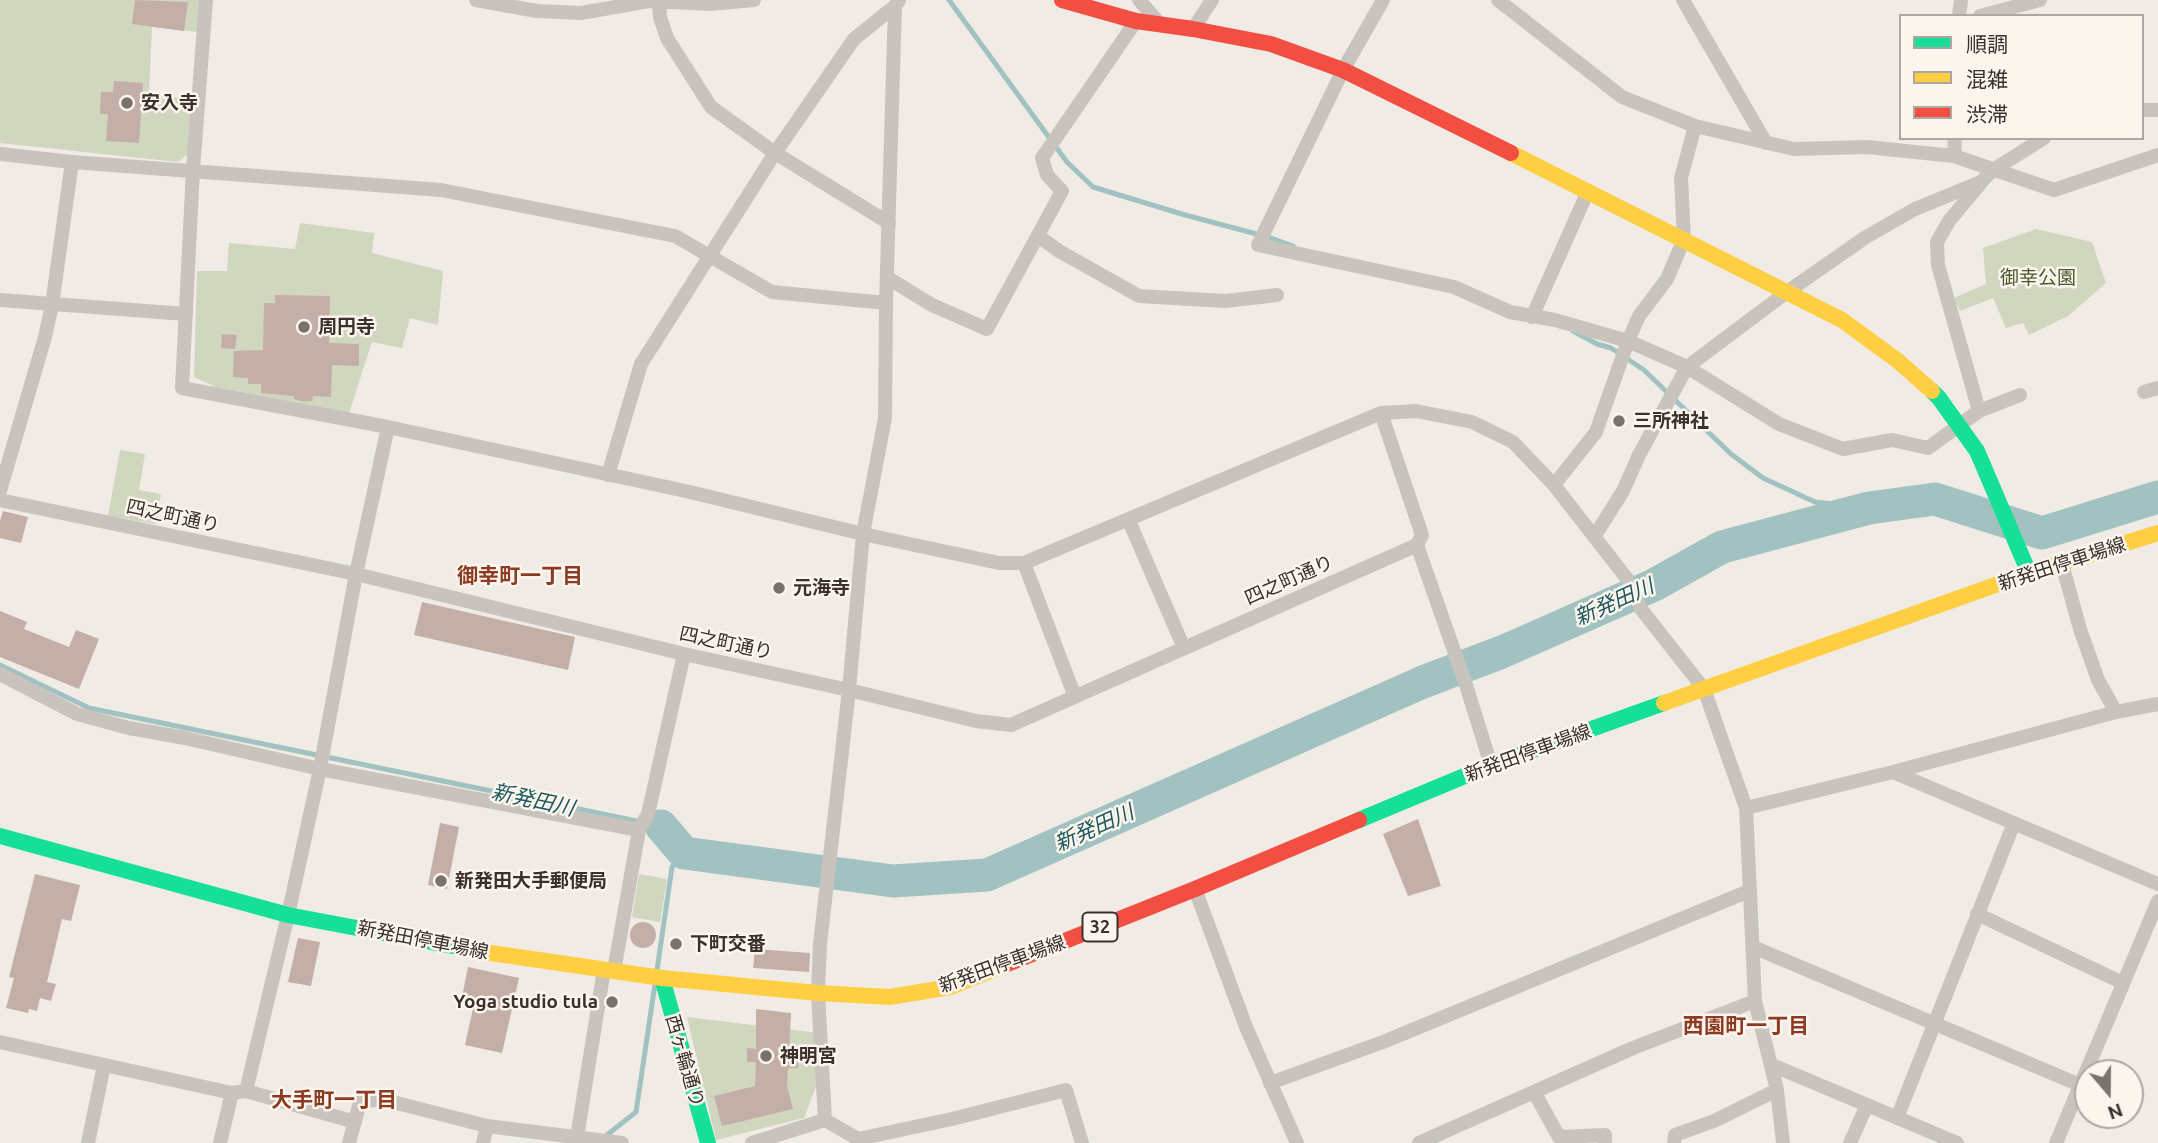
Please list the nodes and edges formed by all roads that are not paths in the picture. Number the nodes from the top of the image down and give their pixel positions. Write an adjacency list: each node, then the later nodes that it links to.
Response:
1 (206, 0): 27 (street)
2 (476, 0): 11 (street)
3 (754, 0): 11 (street)
4 (1062, 0): 14 (main road)
5 (1139, 0): 15 (street)
6 (1212, 0): 16 (street)
7 (1383, 0): 17 (street)
8 (1498, 0): 18 (street)
9 (1683, 0): 21 (street)
10 (2040, 0): 13 (street)
11 (652, 1): 22 (street)
12 (897, 3): 22 (street); 31 (street)
13 (1988, 14)
14 (1136, 21): 15 (main road); 32 (street)
15 (1160, 24): 16 (main road)
16 (1193, 29): 17 (main road)
17 (1343, 70): 30 (main road); 42 (street)
18 (1695, 126): 21 (street); 33 (street)
19 (1955, 140): 25 (street)
20 (2041, 140): 28 (street)
21 (1766, 143): 25 (street)
22 (775, 153): 31 (street); 34 (street)
23 (0, 154): 26 (street)
24 (2158, 155): 28 (street)
25 (1954, 156): 28 (street)
26 (72, 162): 27 (street); 40 (street)
27 (192, 170): 34 (street); 41 (street)
28 (1993, 170): 29 (street)
29 (1981, 182): 36 (street); 46 (street)
30 (1588, 191): 33 (main road); 42 (street)
31 (889, 223): 35 (street)
32 (1038, 236): 35 (street); 37 (street)
33 (1684, 239): 36 (main road); 43 (street)
34 (709, 256): 39 (street); 50 (street)
35 (888, 278): 39 (street)
36 (1787, 292): 44 (street); 48 (main road)
37 (1277, 295)
38 (0, 300): 40 (street)
39 (886, 303): 56 (street)
40 (52, 305): 41 (street); 52 (street)
41 (186, 314): 49 (street)
42 (1532, 317): 43 (street)
43 (1628, 341): 44 (street); 51 (street)
44 (1688, 367): 48 (street); 57 (street)
45 (2020, 395): 46 (street)
46 (1979, 411): 48 (street)
47 (1381, 413): 51 (street); 54 (street); 58 (street)
48 (1960, 426): 61 (main road)
49 (388, 427): 50 (street); 62 (street)
50 (608, 475): 56 (street)
51 (1554, 485): 57 (street)
52 (0, 491)
53 (0, 500): 62 (street, 四之町通り)
54 (1129, 521): 59 (street); 63 (street)
55 (2158, 533): 60 (main road, 新発田停車場線 / 32)
56 (863, 534): 59 (street); 67 (street)
57 (1594, 537): 66 (street)
58 (1417, 545): 63 (street, 四之町通り); 71 (street)
59 (1024, 563): 68 (street)
60 (2062, 564): 61 (main road, 新発田停車場線 / 32); 70 (street)
61 (2029, 573): 66 (main road, 新発田停車場線 / 32)
62 (356, 574): 64 (street, 四之町通り); 72 (street)
63 (1184, 648): 68 (street, 四之町通り)
64 (684, 654): 67 (street, 四之町通り); 76 (street)
65 (0, 674): 72 (street)
66 (1704, 689): 71 (main road, 新発田停車場線 / 32); 74 (street)
67 (849, 690): 68 (street, 四之町通り); 88 (street)
68 (1075, 697)
69 (2158, 704): 70 (street)
70 (2116, 712): 73 (street)
71 (1491, 765): 79 (main road, 新発田停車場線 / 32)
72 (320, 769): 76 (street); 82 (street)
73 (1893, 772): 74 (street); 75 (street)
74 (1746, 808): 80 (street)
75 (2014, 823): 78 (street); 83 (street)
76 (639, 830): 85 (street)
77 (0, 836): 82 (main road, 新発田停車場線 / 32)
78 (2158, 884)
79 (1195, 889): 88 (main road, 新発田停車場線 / 32); 96 (street)
80 (1749, 891): 84 (street); 96 (street)
81 (2158, 901): 87 (street)
82 (288, 915): 85 (main road, 新発田停車場線 / 32); 98 (street)
83 (1977, 915): 87 (street); 90 (street)
84 (1753, 947): 89 (street); 90 (street)
85 (609, 970): 86 (main road, 新発田停車場線 / 32); 106 (street)
86 (662, 978): 88 (main road, 新発田停車場線 / 32); 113 (main road, 西ヶ輪通り)
87 (2123, 983): 92 (street)
88 (818, 993): 103 (street)
89 (1755, 1001): 94 (street); 99 (street)
90 (1935, 1024): 95 (street); 102 (street)
91 (0, 1042): 93 (street)
92 (2091, 1059)
93 (104, 1065): 98 (street); 108 (street)
94 (1772, 1065): 97 (street); 101 (street)
95 (2074, 1082)
96 (1270, 1083): 116 (street)
97 (1777, 1090): 119 (street); 120 (street)
98 (239, 1092): 104 (street); 109 (street)
99 (1534, 1092): 117 (street); 118 (street)
100 (2074, 1100): 123 (street)
101 (1867, 1105): 102 (street); 121 (street)
102 (1897, 1118): 122 (street)
103 (825, 1120): 107 (street); 114 (street)
104 (355, 1122): 105 (street); 110 (street)
105 (487, 1126): 106 (street); 111 (street)
106 (578, 1140): 112 (street)
107 (859, 1141): 115 (street)
108 (88, 1143)
109 (220, 1143)
110 (349, 1143)
111 (483, 1143)
112 (622, 1143)
113 (708, 1143)
114 (752, 1143)
115 (1082, 1143)
116 (1297, 1143)
117 (1419, 1143)
118 (1605, 1143)
119 (1674, 1143)
120 (1783, 1143)
121 (1850, 1143)
122 (1957, 1143)
123 (2056, 1143)

